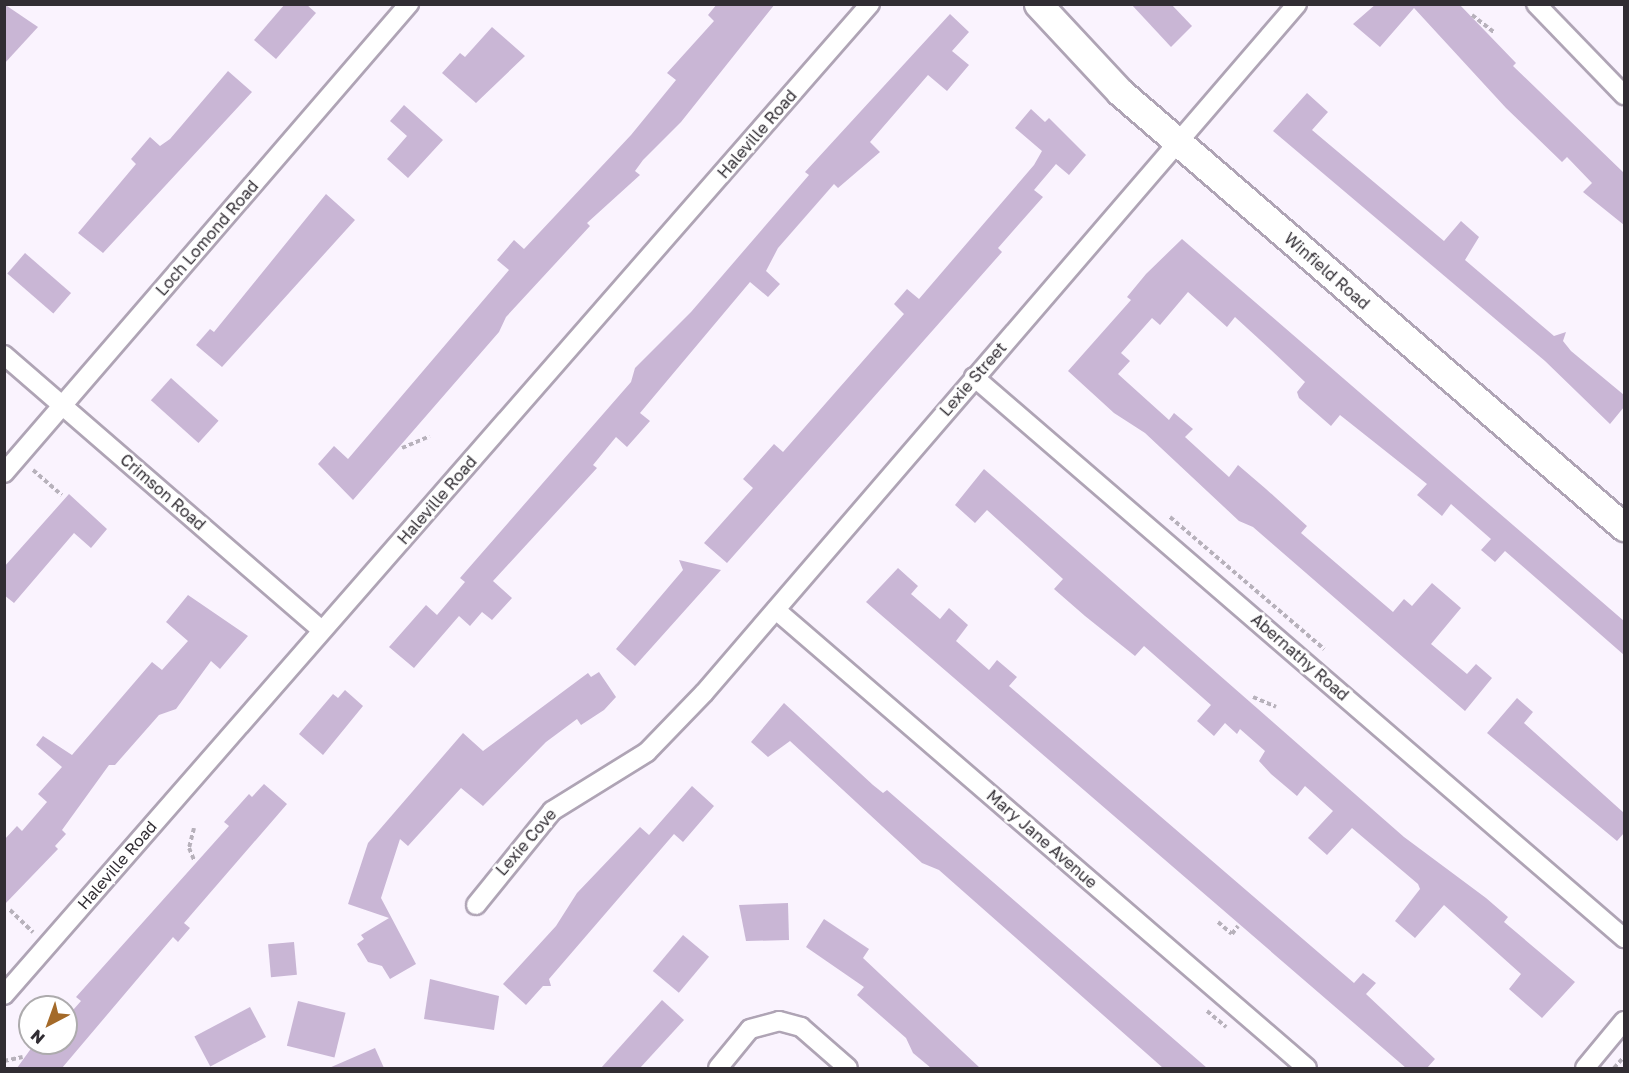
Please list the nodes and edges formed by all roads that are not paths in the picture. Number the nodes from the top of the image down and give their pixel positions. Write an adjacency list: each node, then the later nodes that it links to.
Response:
1 (409, 4): 10 (street, Loch Lomond Road)
2 (870, 4): 14 (street, Haleville Road)
3 (1038, 4): 7 (street, Winfield Road)
4 (1298, 4): 7 (street, Lexie Street)
5 (1536, 4): 6 (street)
6 (1624, 95)
7 (1178, 143): 9 (street, Lexie Street); 12 (street, Winfield Road)
8 (4, 355): 10 (street, Crimson Road)
9 (974, 377): 13 (street, Lexie Street); 17 (street, Abernathy Road)
10 (64, 405): 11 (street, Loch Lomond Road); 14 (street, Crimson Road)
11 (4, 473)
12 (1624, 527)
13 (776, 610): 15 (street, Lexie Street); 22 (street, Mary Jane Avenue)
14 (322, 630): 18 (street, Haleville Road)
15 (647, 752): 16 (street, Lexie Cove)
16 (476, 905)
17 (1624, 938)
18 (4, 995)
19 (1624, 1021): 23 (street)
20 (718, 1068): 21 (street)
21 (848, 1068)
22 (1307, 1068)
23 (1585, 1068)

